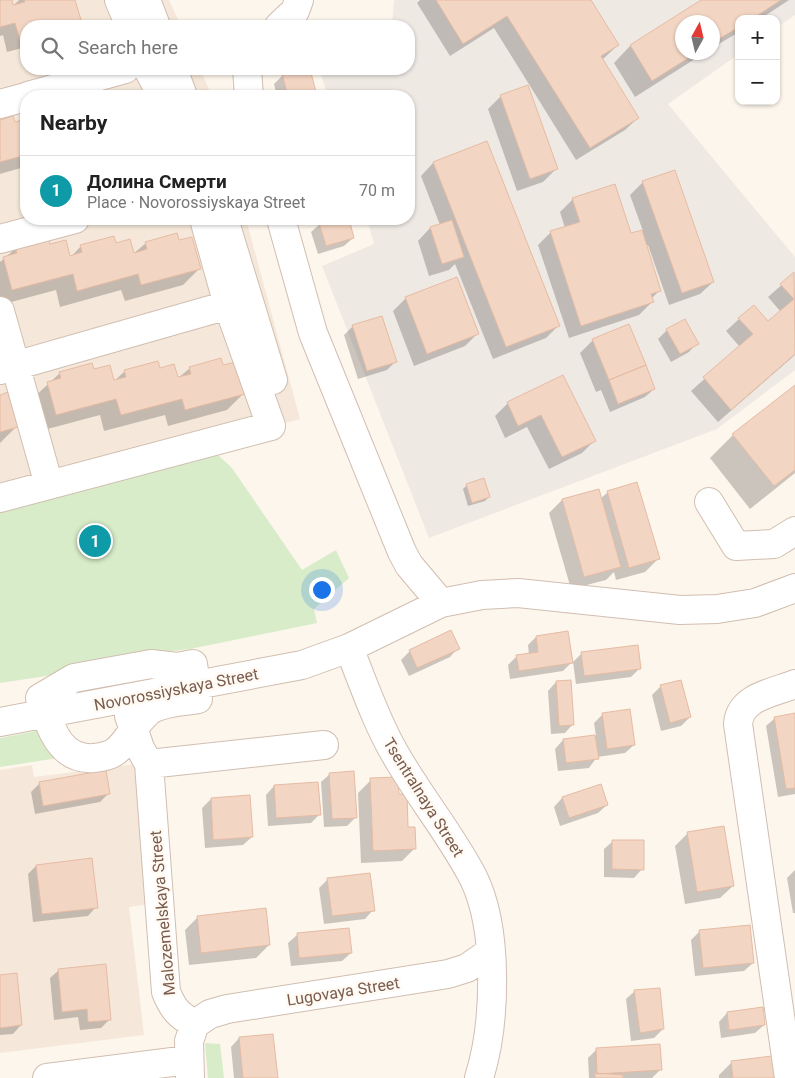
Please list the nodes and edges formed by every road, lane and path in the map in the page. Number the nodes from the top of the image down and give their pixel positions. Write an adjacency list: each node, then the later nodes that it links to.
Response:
1 (119, 0): 4 (street)
2 (146, 0): 5 (street)
3 (299, 0): 6 (street)
4 (127, 20)
5 (154, 20)
6 (285, 20)
7 (105, 75): 11 (street)
8 (151, 75): 12 (street)
9 (175, 75): 13 (street)
10 (247, 75): 14 (street)
11 (52, 90)
12 (159, 90)
13 (181, 90)
14 (249, 90)
15 (20, 99): 16 (street)
16 (0, 104)
17 (52, 225): 21 (street)
18 (206, 225): 22 (street)
19 (226, 225): 25 (street)
20 (283, 225): 31 (street)
21 (0, 239)
22 (228, 305): 24 (street); 25 (street)
23 (0, 311): 24 (street)
24 (7, 368): 26 (street)
25 (271, 426): 26 (street)
26 (49, 485): 27 (street)
27 (0, 498)
28 (709, 502): 29 (street)
29 (795, 531)
30 (795, 588): 31 (street)
31 (441, 603): 32 (street)
32 (349, 648): 34 (street, Novorossiyskaya Street); 41 (street, Tsentralnaya Street)
33 (795, 684): 46 (street)
34 (196, 685): 35 (street, Novorossiyskaya Street); 36 (street); 38 (street)
35 (126, 699): 36 (street, Novorossiyskaya Street); 38 (street)
36 (46, 713): 37 (street, Novorossiyskaya Street); 38 (street)
37 (0, 722)
38 (133, 731): 40 (street)
39 (324, 745): 40 (street)
40 (149, 764): 42 (street, Malozemelskaya Street)
41 (490, 952): 42 (street, Lugovaya Street); 45 (street, Tsentralnaya Street)
42 (195, 1024): 43 (street)
43 (189, 1069): 44 (street)
44 (47, 1078)
45 (480, 1078)
46 (788, 1078)

